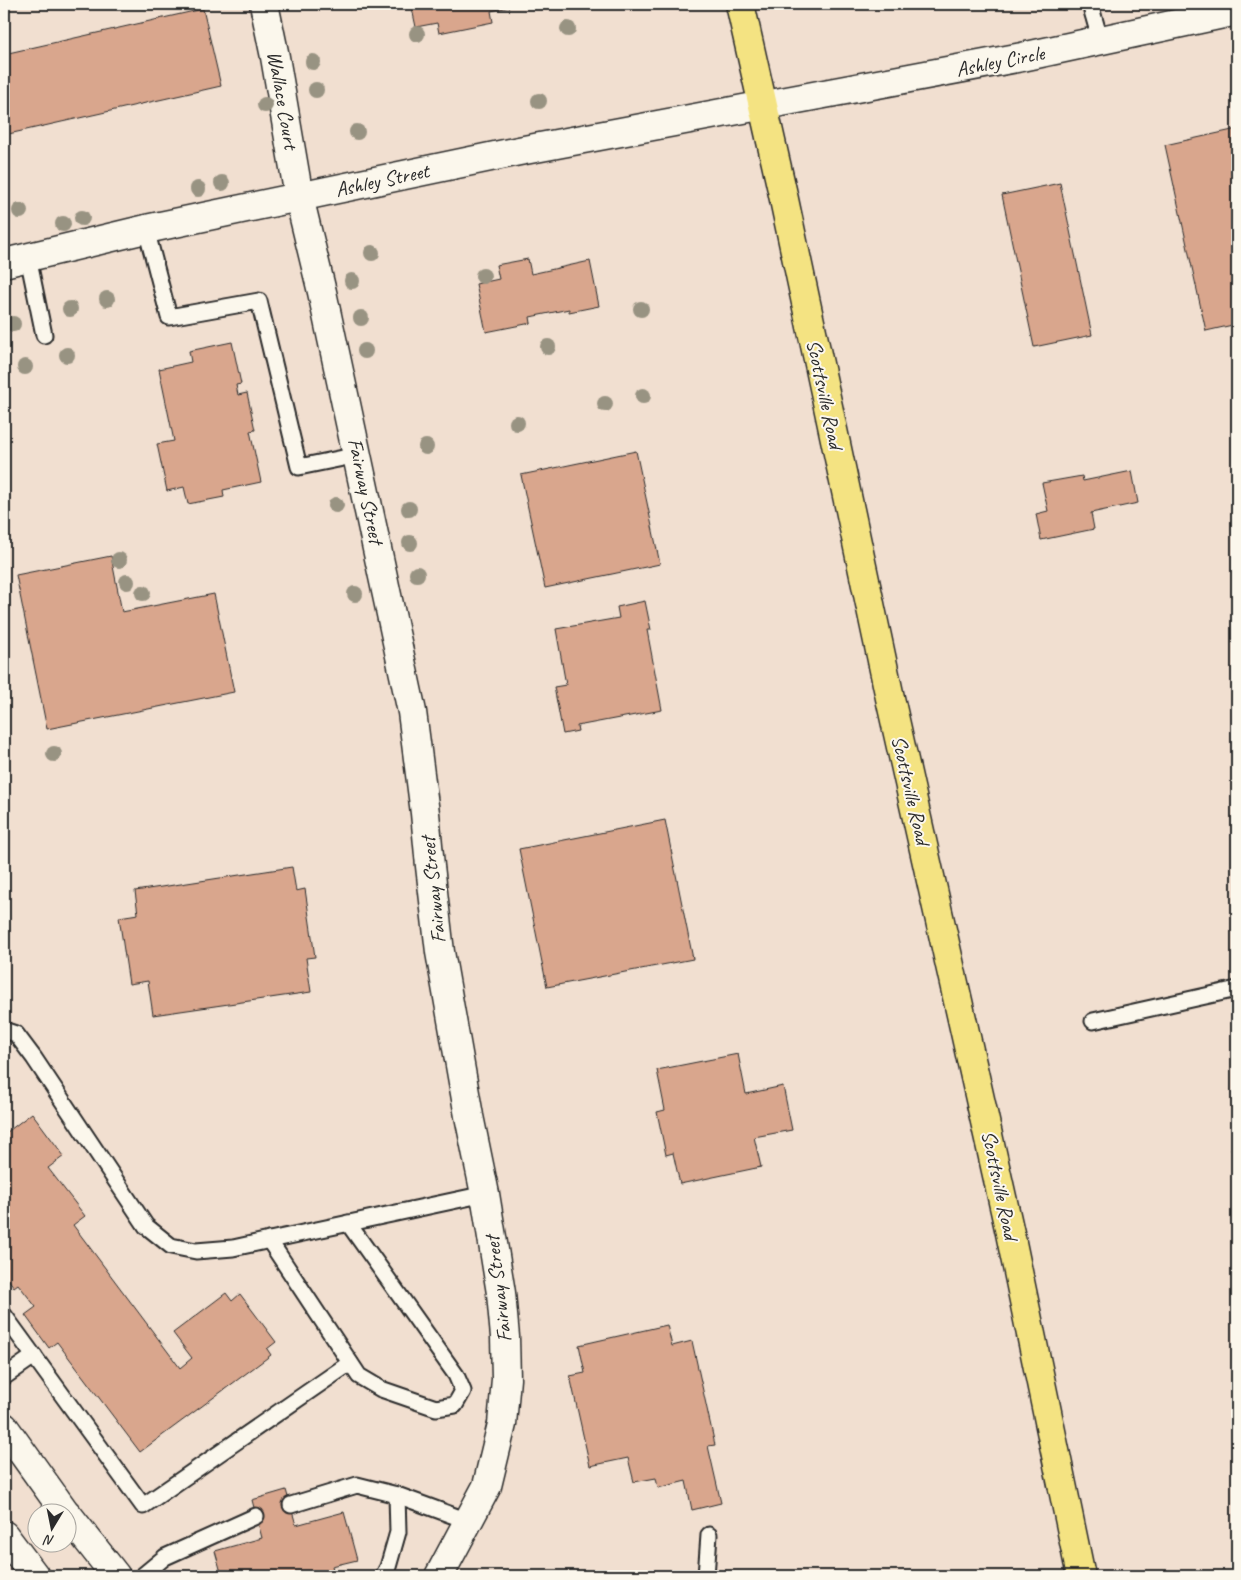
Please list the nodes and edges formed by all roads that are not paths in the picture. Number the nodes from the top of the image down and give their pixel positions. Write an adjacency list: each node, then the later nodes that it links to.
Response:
1 (264, 4): 7 (street, Wallace Court)
2 (740, 4): 6 (main road, Scottsville Road)
3 (1090, 4): 5 (lane)
4 (1237, 11): 5 (street, Ashley Circle)
5 (1100, 39): 6 (street, Ashley Circle)
6 (762, 106): 7 (street, Ashley Street); 37 (main road, Scottsville Road)
7 (299, 197): 8 (street, Ashley Street); 11 (street, Fairway Street)
8 (146, 229): 9 (street, Ashley Street); 11 (lane)
9 (16, 260): 10 (lane)
10 (44, 335)
11 (358, 455): 15 (street, Fairway Street)
12 (1237, 989): 13 (lane)
13 (1094, 1020)
14 (4, 1030): 17 (lane)
15 (485, 1194): 16 (lane); 27 (street, Fairway Street)
16 (348, 1223): 17 (lane); 20 (lane)
17 (269, 1240): 20 (lane)
18 (4, 1314): 19 (lane)
19 (34, 1356): 20 (lane); 21 (lane)
20 (350, 1363)
21 (4, 1376)
22 (4, 1428): 24 (street)
23 (397, 1495): 25 (lane); 27 (lane); 34 (lane)
24 (57, 1502)
25 (291, 1505)
26 (256, 1516): 33 (lane)
27 (468, 1521): 35 (street, Fairway Street)
28 (78, 1529): 32 (street)
29 (4, 1535): 31 (street)
30 (709, 1535): 36 (lane)
31 (35, 1576)
32 (116, 1576)
33 (142, 1576)
34 (383, 1576)
35 (439, 1576)
36 (706, 1576)
37 (1081, 1576)

